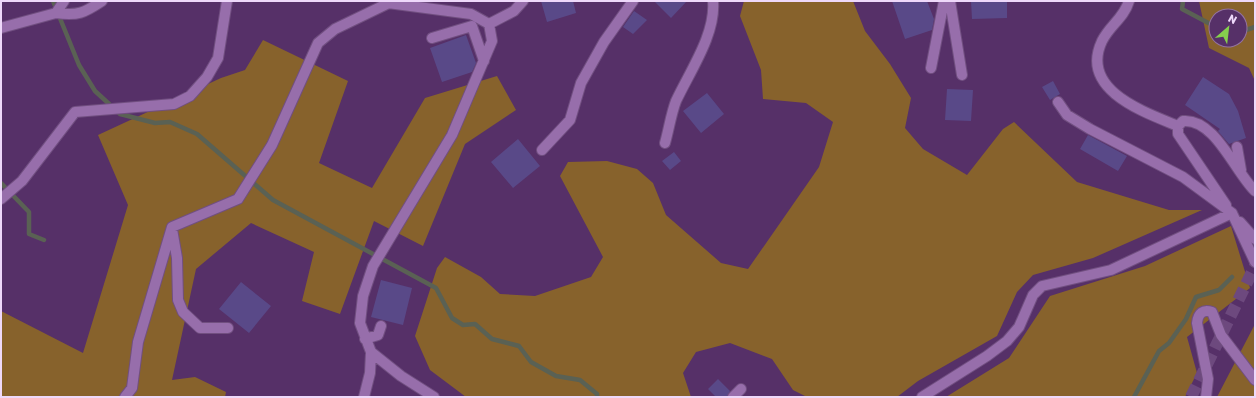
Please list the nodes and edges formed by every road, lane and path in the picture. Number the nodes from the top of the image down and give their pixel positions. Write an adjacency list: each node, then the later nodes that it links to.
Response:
1 (64, 1): 11 (street)
2 (102, 1): 11 (street)
3 (227, 1): 25 (street)
4 (523, 1): 12 (street)
5 (632, 1): 22 (street)
6 (713, 1): 20 (street)
7 (944, 1): 16 (street)
8 (950, 1): 17 (street)
9 (1129, 1): 19 (street)
10 (391, 2): 12 (street); 27 (street)
11 (56, 13): 13 (street)
12 (489, 24): 15 (street)
13 (1, 28)
14 (432, 38): 15 (street)
15 (484, 61): 32 (street)
16 (931, 68)
17 (962, 75)
18 (1058, 102): 26 (street)
19 (1178, 126): 23 (street); 26 (street)
20 (665, 143)
21 (1237, 147): 23 (street)
22 (542, 150)
23 (1242, 174): 24 (street)
24 (1255, 190)
25 (1, 199)
26 (1232, 213): 28 (street); 29 (street); 40 (street)
27 (172, 227): 31 (street); 36 (street)
28 (1255, 239)
29 (1255, 262)
30 (381, 326): 32 (street)
31 (228, 328)
32 (365, 339): 33 (street)
33 (371, 352): 37 (street); 38 (street)
34 (1255, 380): 41 (street)
35 (740, 389): 39 (street)
36 (125, 397)
37 (364, 397)
38 (434, 397)
39 (733, 397)
40 (922, 397)
41 (1206, 397)

